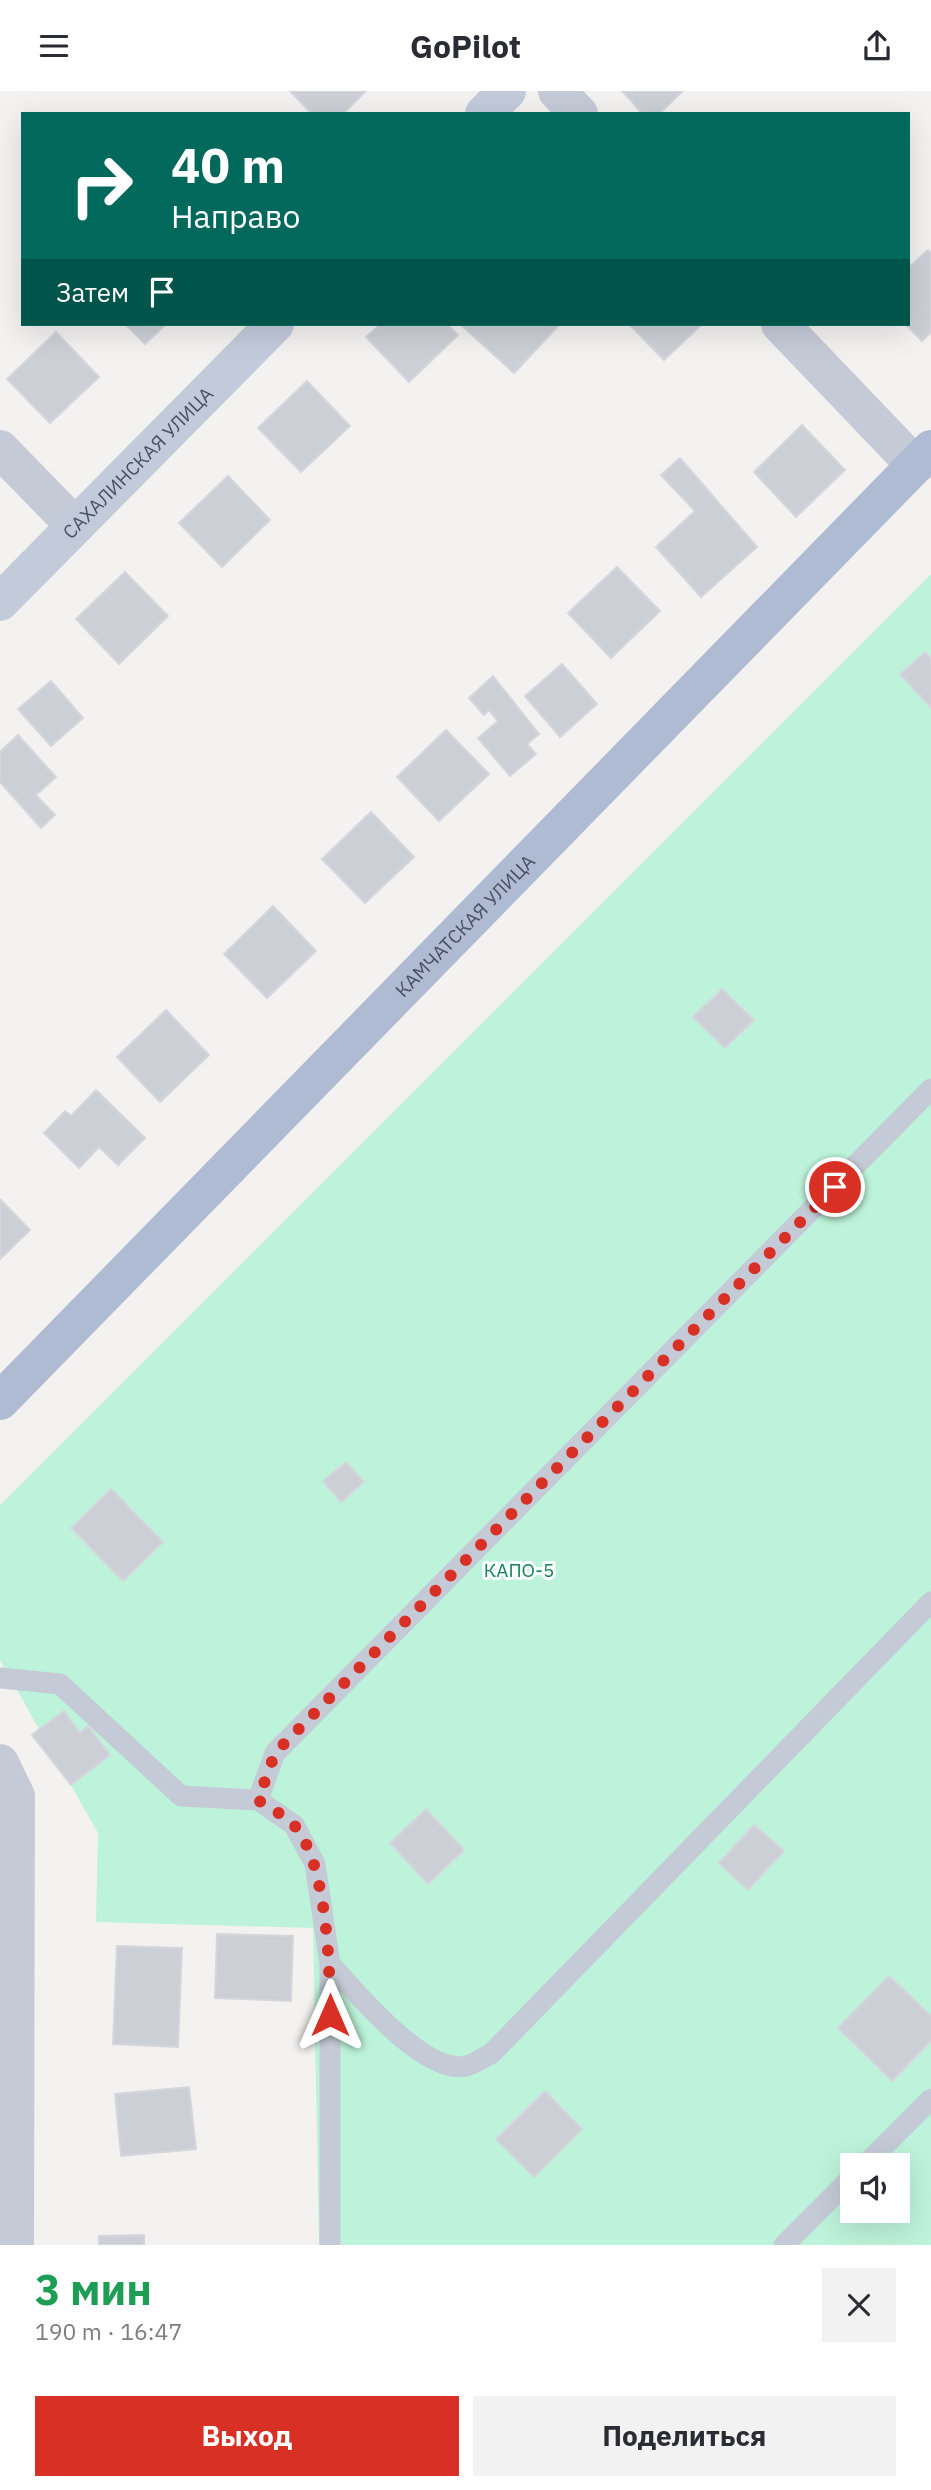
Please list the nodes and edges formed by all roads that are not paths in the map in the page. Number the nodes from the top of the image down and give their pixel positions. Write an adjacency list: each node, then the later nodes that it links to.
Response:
1 (507, 91): 3 (main road)
2 (557, 91): 4 (street)
3 (486, 112)
4 (577, 112)
5 (273, 326): 9 (main road, САХАЛИНСКАЯ УЛИЦА)
6 (782, 326): 8 (street)
7 (0, 449): 9 (street)
8 (923, 457): 12 (main road, КАМЧАТСКАЯ УЛИЦА)
9 (74, 525): 10 (main road, САХАЛИНСКАЯ УЛИЦА)
10 (0, 602)
11 (931, 1089): 16 (lane)
12 (0, 1401)
13 (931, 1601): 17 (lane)
14 (0, 1678): 16 (lane)
15 (0, 1763): 21 (street)
16 (258, 1800): 17 (lane)
17 (330, 1964): 22 (lane)
18 (931, 2099): 19 (lane)
19 (877, 2153)
20 (840, 2189): 23 (lane)
21 (15, 2245)
22 (330, 2245)
23 (785, 2245)

